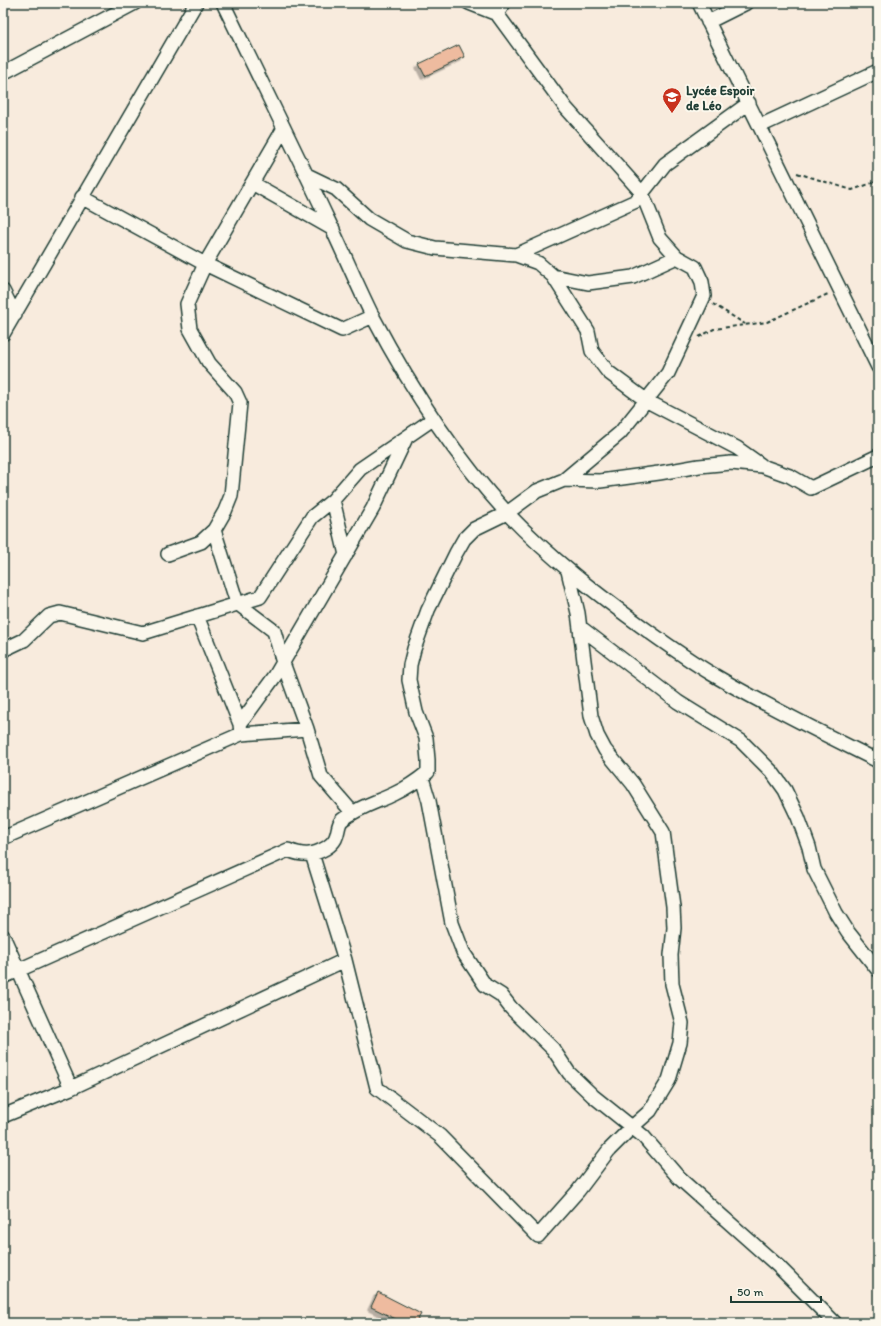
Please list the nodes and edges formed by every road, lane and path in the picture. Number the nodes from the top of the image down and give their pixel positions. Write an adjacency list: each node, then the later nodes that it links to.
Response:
1 (135, 3): 10 (street)
2 (196, 3): 19 (street)
3 (223, 3): 13 (street)
4 (469, 3): 7 (street)
5 (699, 3): 8 (street)
6 (746, 3): 8 (street)
7 (500, 8): 18 (street)
8 (708, 22): 11 (street)
9 (878, 71): 12 (street)
10 (3, 73)
11 (749, 103): 12 (street); 18 (street)
12 (760, 126): 14 (street)
13 (284, 128): 15 (street); 17 (street)
14 (781, 168): 16 (path); 25 (street)
15 (307, 175): 20 (street); 21 (street)
16 (878, 181)
17 (252, 183): 20 (street); 23 (street)
18 (642, 193): 21 (street); 22 (street)
19 (82, 197): 23 (street); 28 (street)
20 (333, 229): 29 (street)
21 (516, 255): 24 (street)
22 (677, 258): 24 (street); 27 (street)
23 (206, 264): 29 (street); 42 (street)
24 (553, 276): 34 (street)
25 (839, 288): 30 (path); 33 (street)
26 (3, 291): 28 (street)
27 (704, 296): 30 (path); 32 (street)
28 (15, 315): 31 (street)
29 (373, 316): 35 (street)
30 (746, 325): 32 (path)
31 (3, 334)
32 (680, 347): 34 (street)
33 (878, 367)
34 (647, 401): 38 (street); 39 (street)
35 (433, 419): 36 (street); 41 (street)
36 (406, 438): 40 (street); 44 (street)
37 (878, 456): 38 (street)
38 (762, 466): 39 (street)
39 (564, 480): 41 (street)
40 (333, 500): 44 (street); 46 (street)
41 (507, 513): 45 (street); 54 (street)
42 (214, 530): 43 (street); 46 (street)
43 (168, 554)
44 (346, 555): 50 (street)
45 (568, 571): 48 (street); 53 (street)
46 (238, 603): 47 (street); 50 (street)
47 (197, 616): 49 (street); 51 (street)
48 (580, 627): 61 (street); 65 (street)
49 (3, 650)
50 (283, 663): 51 (street); 52 (street)
51 (240, 729): 52 (street); 56 (street)
52 (307, 729): 55 (street)
53 (878, 761)
54 (422, 778): 55 (street); 65 (street)
55 (352, 812): 57 (street)
56 (3, 838)
57 (312, 854): 59 (street); 60 (street)
58 (3, 936): 60 (street)
59 (345, 960): 63 (street); 65 (street)
60 (18, 970): 62 (street); 63 (street)
61 (878, 970)
62 (3, 977)
63 (71, 1088): 64 (street)
64 (3, 1116)
65 (632, 1127): 66 (street)
66 (836, 1323)

